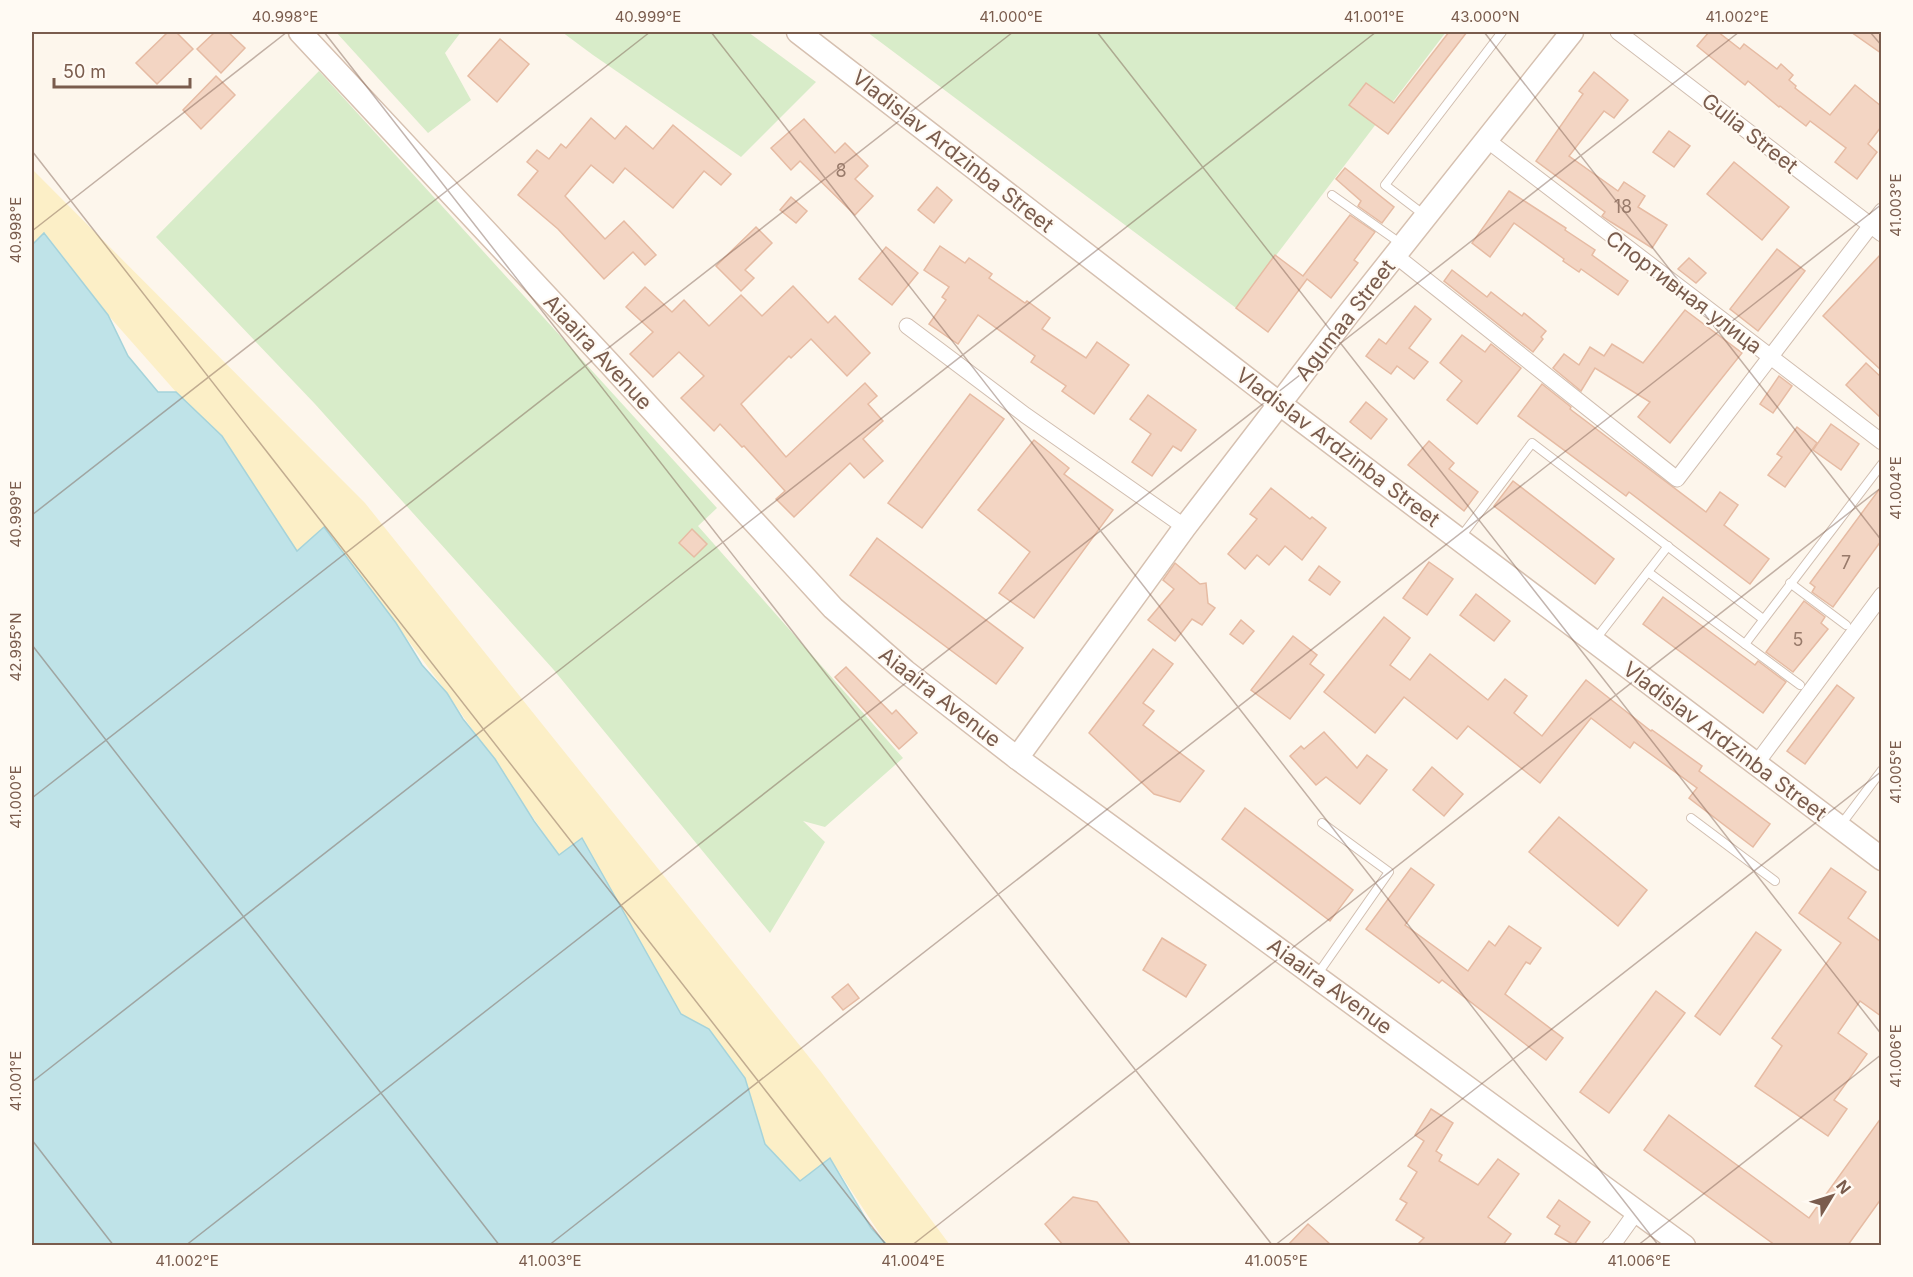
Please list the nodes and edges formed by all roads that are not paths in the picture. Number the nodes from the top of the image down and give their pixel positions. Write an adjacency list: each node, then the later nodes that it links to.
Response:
1 (300, 32): 28 (main road, Aiaaira Avenue)
2 (798, 32): 14 (main road, Vladislav Ardzinba Street)
3 (1502, 32): 9 (lane)
4 (1572, 32): 6 (main road, Agumaa Street)
5 (1618, 32): 10 (street, Gulia Street)
6 (1487, 140): 9 (main road, Agumaa Street); 13 (street, Спортивная улица)
7 (1332, 195): 11 (lane)
8 (1881, 211): 10 (street)
9 (1426, 217): 11 (main road, Agumaa Street)
10 (1876, 229): 13 (street)
11 (1400, 251): 13 (street); 14 (main road, Agumaa Street)
12 (907, 326): 17 (street)
13 (1770, 357): 15 (street, Спортивная улица)
14 (1280, 404): 17 (main road, Agumaa Street); 18 (main road, Vladislav Ardzinba Street)
15 (1881, 442)
16 (1881, 464): 21 (lane)
17 (1185, 527): 28 (main road, Agumaa Street)
18 (1459, 539): 19 (lane); 25 (main road, Vladislav Ardzinba Street)
19 (1668, 546): 20 (lane); 23 (lane)
20 (1648, 572): 25 (lane); 26 (lane)
21 (1790, 583): 23 (lane); 24 (lane)
22 (1881, 595): 29 (street)
23 (1763, 619): 26 (lane)
24 (1846, 625)
25 (1594, 642): 29 (main road, Vladislav Ardzinba Street)
26 (1745, 644): 27 (lane)
27 (1800, 685)
28 (1017, 758): 36 (main road, Aiaaira Avenue)
29 (1756, 764): 33 (main road, Vladislav Ardzinba Street)
30 (1881, 770): 33 (lane)
31 (1690, 818): 35 (lane)
32 (1322, 823): 36 (lane)
33 (1839, 827): 34 (main road, Vladislav Ardzinba Street)
34 (1881, 859)
35 (1775, 880)
36 (1316, 976): 37 (main road, Aiaaira Avenue)
37 (1637, 1210): 38 (street); 39 (main road, Aiaaira Avenue)
38 (1610, 1245)
39 (1684, 1245)

